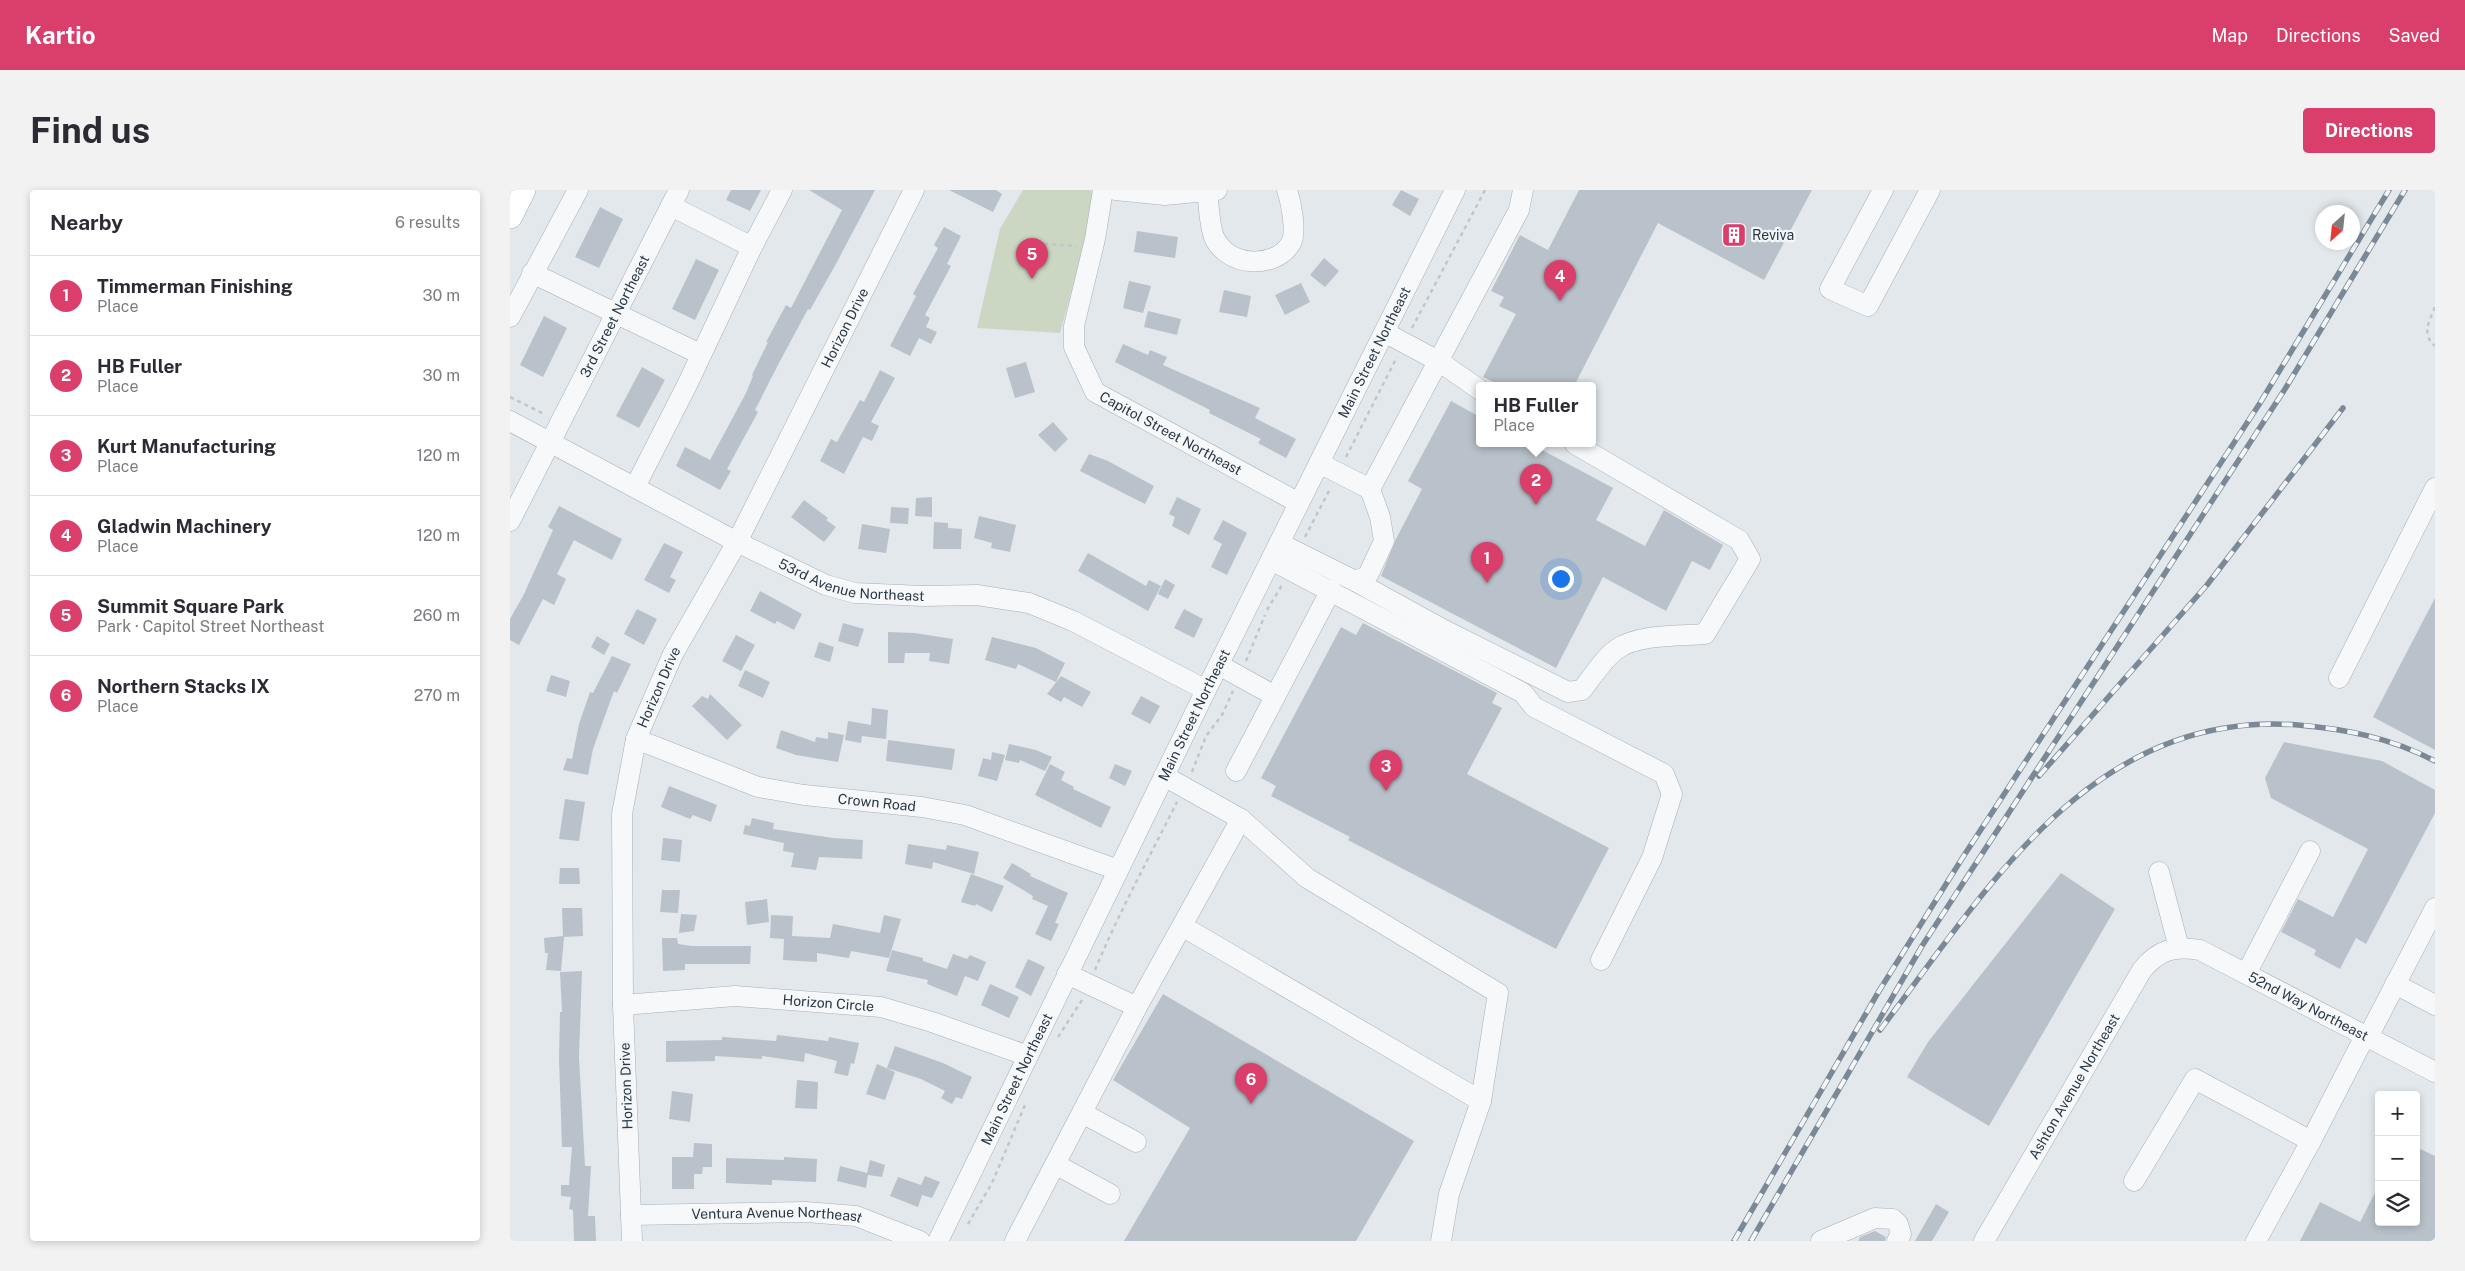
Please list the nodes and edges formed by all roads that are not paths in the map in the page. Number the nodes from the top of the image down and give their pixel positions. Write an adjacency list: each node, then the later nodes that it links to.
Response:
1 (523, 190): 14 (main road)
2 (578, 190): 16 (street)
3 (782, 190): 15 (street)
4 (914, 190): 32 (street, Horizon Drive)
5 (1103, 190): 30 (street, Capitol Street Northeast)
6 (1115, 190): 12 (street)
7 (1287, 190): 12 (street)
8 (1455, 190): 19 (street, Main Street Northeast)
9 (1523, 190): 21 (street)
10 (1883, 190): 11 (street)
11 (1930, 190)
12 (1212, 191)
13 (675, 198): 15 (street); 17 (street, 3rd Street Northeast)
14 (510, 216)
15 (752, 247): 20 (street)
16 (532, 274): 17 (street); 18 (street)
17 (617, 313): 20 (street); 24 (street, 3rd Street Northeast)
18 (510, 317)
19 (1384, 332): 21 (street); 26 (street, Main Street Northeast)
20 (700, 354): 27 (street)
21 (1440, 362): 22 (street); 29 (street)
22 (1476, 387)
23 (510, 421): 24 (street, 53rd Avenue Northeast)
24 (550, 443): 27 (street, 53rd Avenue Northeast); 31 (street, 3rd Street Northeast)
25 (1580, 447): 35 (street)
26 (1319, 463): 29 (street); 30 (street, Main Street Northeast)
27 (635, 487): 32 (street, 53rd Avenue Northeast)
28 (2435, 488): 38 (street)
29 (1370, 489): 35 (street)
30 (1299, 503): 33 (street, Main Street Northeast)
31 (510, 521)
32 (738, 542): 37 (street, 53rd Avenue Northeast); 40 (street, Horizon Drive)
33 (1275, 551): 34 (street); 37 (street, Main Street Northeast)
34 (1294, 560): 35 (street); 36 (street)
35 (1355, 581)
36 (1330, 590): 39 (street); 50 (street)
37 (1213, 678): 39 (street, 53rd Avenue Northeast); 42 (street, Main Street Northeast)
38 (2339, 678)
39 (1275, 696): 41 (street)
40 (636, 739): 45 (street, Crown Road); 55 (street, Horizon Drive)
41 (1236, 771)
42 (1164, 776): 43 (street); 45 (street, Main Street Northeast)
43 (1241, 819): 48 (street); 60 (street)
44 (2310, 851): 52 (street)
45 (1118, 870): 51 (street, Main Street Northeast)
46 (2159, 872): 49 (street)
47 (2435, 908): 53 (street)
48 (1182, 926): 56 (street); 60 (street)
49 (2179, 948): 52 (street, 52nd Way Northeast); 75 (street, Ashton Avenue Northeast)
50 (1601, 960)
51 (1067, 974): 56 (street); 58 (street, Main Street Northeast)
52 (2246, 974): 57 (street, 52nd Way Northeast)
53 (2395, 984): 54 (street); 57 (street)
54 (2435, 1004)
55 (623, 1005): 58 (street, Horizon Circle); 67 (street, Horizon Drive)
56 (1137, 1008): 61 (street)
57 (2366, 1036): 59 (street, 52nd Way Northeast); 62 (street)
58 (1028, 1056): 70 (street, Main Street Northeast)
59 (2435, 1072)
60 (1481, 1101): 72 (street)
61 (1082, 1113): 63 (street); 64 (street)
62 (2311, 1141): 65 (street); 76 (street)
63 (1136, 1142)
64 (1055, 1164): 66 (street); 71 (street)
65 (2134, 1181)
66 (1110, 1194)
67 (631, 1215): 68 (street, Horizon Drive); 69 (street, Ventura Avenue Northeast)
68 (632, 1241)
69 (920, 1241)
70 (938, 1241)
71 (1015, 1241)
72 (1442, 1241)
73 (1822, 1241): 74 (street)
74 (1896, 1241)
75 (1984, 1241)
76 (2256, 1241)

